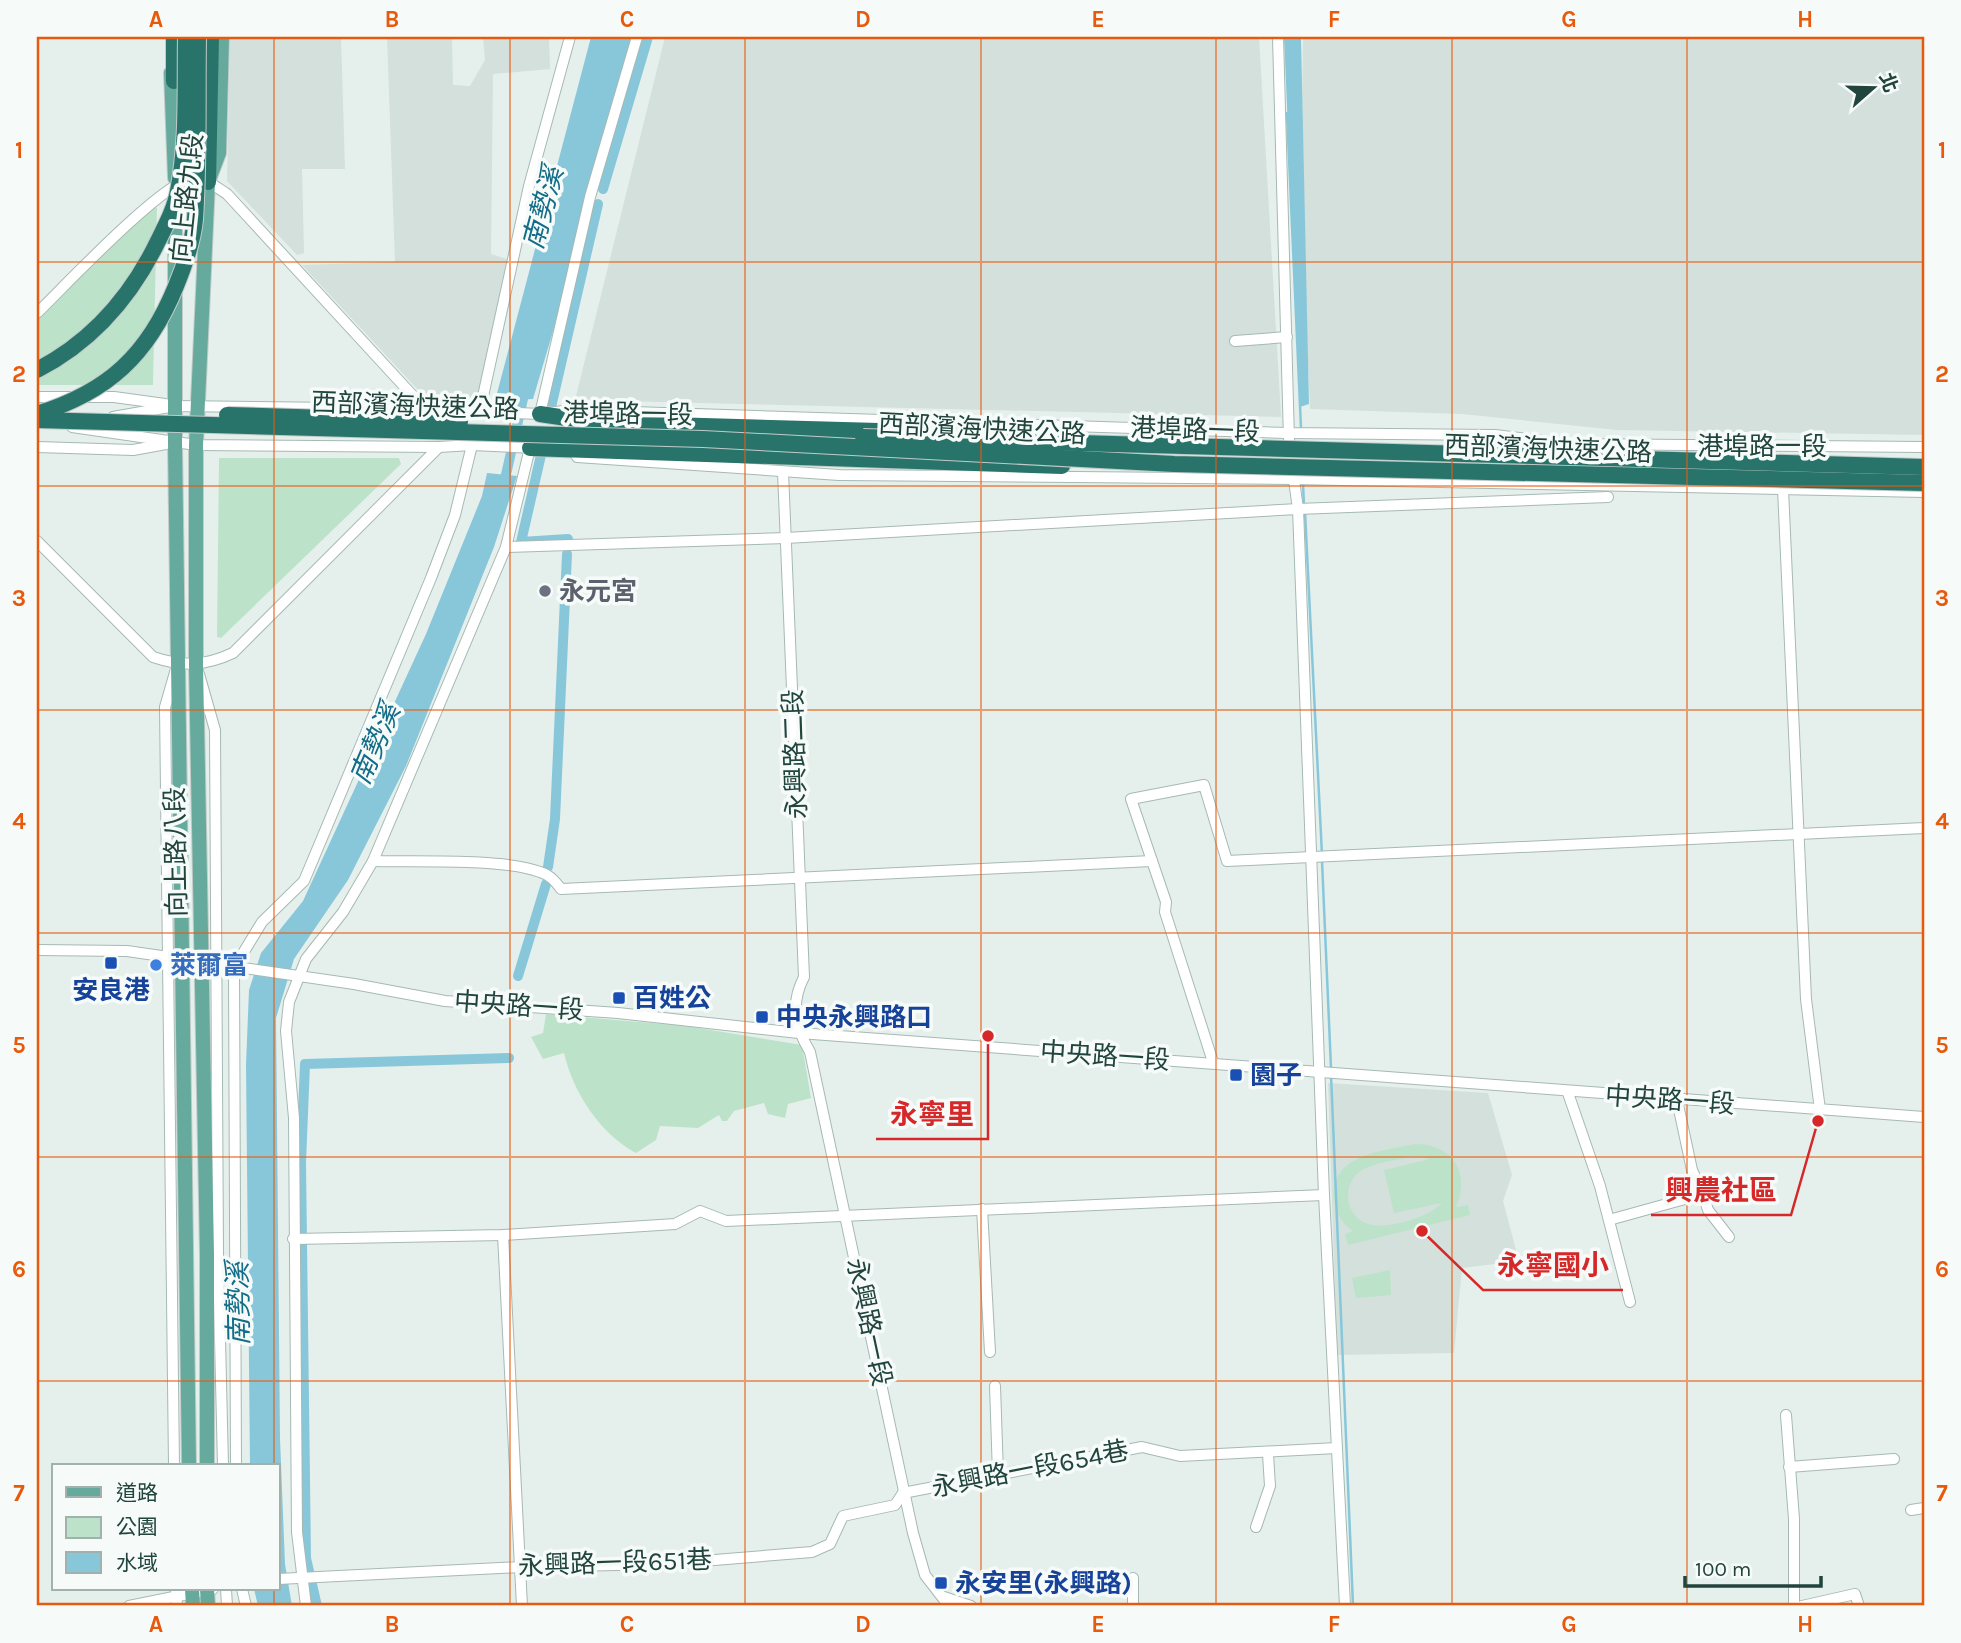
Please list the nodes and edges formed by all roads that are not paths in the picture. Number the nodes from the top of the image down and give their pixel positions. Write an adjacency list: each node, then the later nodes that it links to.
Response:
1 (167, 37): 9 (main road, 向上路九段)
2 (174, 37): 9 (highway)
3 (191, 37): 9 (main road); 10 (main road); 15 (highway, bridge); 22 (highway, bridge)
4 (211, 37): 10 (highway)
5 (222, 37): 10 (main road, 向上路九段)
6 (570, 37): 20 (street)
7 (637, 37): 21 (street)
8 (1278, 37): 13 (street)
9 (174, 81): 11 (main road, 向上路九段)
10 (208, 182): 11 (street); 17 (main road, 向上路九段); 19 (street)
11 (175, 185): 12 (street); 18 (main road, 向上路九段)
12 (37, 313)
13 (1287, 337): 14 (street); 23 (street)
14 (1235, 341)
15 (37, 370)
16 (37, 397): 18 (street, 港埠路一段)
17 (198, 405): 18 (street, 港埠路一段); 19 (street, 港埠路一段); 28 (main road, 向上路八段)
18 (175, 406): 22 (street, 港埠路一段); 25 (main road, 向上路八段)
19 (424, 409): 20 (street, 港埠路一段); 24 (street, 港埠路一段)
20 (480, 410): 21 (street, 港埠路一段)
21 (540, 414): 23 (street, 港埠路一段); 33 (highway, bridge)
22 (38, 418): 25 (street, 港埠路一段); 33 (highway, 西部濱海快速公路, bridge); 35 (highway, 西部濱海快速公路, bridge)
23 (1287, 433): 27 (street, 港埠路一段); 34 (street)
24 (620, 440): 31 (street, 港埠路一段); 34 (street, 港埠路一段)
25 (175, 443): 28 (street, 港埠路一段); 29 (street, 港埠路一段); 49 (main road, 向上路八段)
26 (472, 444): 30 (street, 港埠路一段); 31 (street, 港埠路一段); 60 (street)
27 (1567, 444): 32 (street, 港埠路一段); 36 (street)
28 (196, 445): 30 (street, 港埠路一段); 50 (main road, 向上路八段)
29 (37, 447)
30 (439, 447): 50 (street)
31 (530, 447): 35 (highway, bridge); 38 (street, 港埠路一段); 48 (street)
32 (1924, 447)
33 (1272, 450): 37 (highway, 西部濱海快速公路, bridge)
34 (1293, 458): 36 (street, 港埠路一段); 39 (street)
35 (1174, 464): 41 (highway, 西部濱海快速公路, bridge)
36 (1467, 464): 40 (street)
37 (1924, 467)
38 (783, 472): 39 (street, 港埠路一段); 46 (street, 永興路二段)
39 (1293, 479): 40 (street, 港埠路一段); 45 (street)
40 (1564, 483): 42 (street, 港埠路一段)
41 (1924, 483)
42 (1783, 489): 43 (street, 港埠路一段); 52 (street)
43 (1924, 492)
44 (1608, 497): 45 (street)
45 (1298, 509): 46 (street); 53 (street)
46 (786, 538): 48 (street); 56 (street, 永興路二段)
47 (37, 541): 49 (street)
48 (506, 547): 54 (street)
49 (177, 665): 50 (street); 58 (main road, 向上路八段)
50 (196, 665): 59 (main road, 向上路八段)
51 (1924, 828): 52 (street)
52 (1797, 833): 53 (street); 69 (street)
53 (1311, 856): 55 (street); 64 (street)
54 (373, 861): 56 (street); 61 (street)
55 (1152, 861): 56 (street); 63 (street)
56 (799, 877): 62 (street, 永興路二段)
57 (37, 950): 58 (street)
58 (174, 959): 59 (street); 67 (main road, 向上路八段)
59 (208, 964): 60 (street); 66 (main road, 向上路八段)
60 (234, 968): 61 (street, 中央路一段); 90 (street)
61 (292, 977): 62 (street, 中央路一段); 78 (street)
62 (799, 1033): 63 (street, 中央路一段); 74 (street, 永興路一段)
63 (1213, 1062): 64 (street, 中央路一段)
64 (1319, 1072): 65 (street, 中央路一段); 72 (street)
65 (1568, 1093): 68 (street, 中央路一段); 75 (street)
66 (211, 1098): 67 (street); 88 (main road, 向上路八段); 89 (street)
67 (176, 1100): 86 (street); 87 (main road, 向上路八段)
68 (1677, 1100): 69 (street, 中央路一段); 71 (street)
69 (1820, 1110): 70 (street, 中央路一段)
70 (1924, 1117)
71 (1703, 1194): 75 (street); 77 (street)
72 (1324, 1195): 73 (street); 83 (street)
73 (982, 1209): 74 (street); 80 (street)
74 (846, 1217): 76 (street); 93 (street, 永興路一段)
75 (1609, 1220): 79 (street)
76 (503, 1236): 78 (street); 97 (street)
77 (1729, 1237)
78 (293, 1239): 98 (street)
79 (1630, 1302)
80 (990, 1352)
81 (995, 1386): 92 (street)
82 (1786, 1415): 91 (street)
83 (1337, 1448): 84 (street, 永興路一段654巷); 110 (street)
84 (1268, 1454): 92 (street, 永興路一段654巷); 96 (street)
85 (1894, 1459): 91 (street)
86 (174, 1464)
87 (189, 1464)
88 (207, 1464)
89 (223, 1464)
90 (236, 1464)
91 (1789, 1467): 111 (street)
92 (998, 1474): 93 (street, 永興路一段654巷)
93 (903, 1493): 97 (street, 永興路一段651巷); 103 (street, 永興路一段)
94 (1924, 1508): 95 (street)
95 (1911, 1510)
96 (1256, 1527)
97 (522, 1567): 98 (street, 永興路一段651巷); 107 (street)
98 (300, 1578): 100 (street, 永興路一段651巷); 106 (street)
99 (1133, 1578): 109 (street)
100 (280, 1579)
101 (201, 1593): 102 (street); 105 (main road)
102 (176, 1598): 104 (street)
103 (946, 1602): 108 (street)
104 (129, 1606)
105 (208, 1606)
106 (306, 1606)
107 (522, 1606)
108 (971, 1606)
109 (1133, 1606)
110 (1345, 1606)
111 (1794, 1606)
112 (1802, 1606): 113 (street)
113 (1859, 1606)

